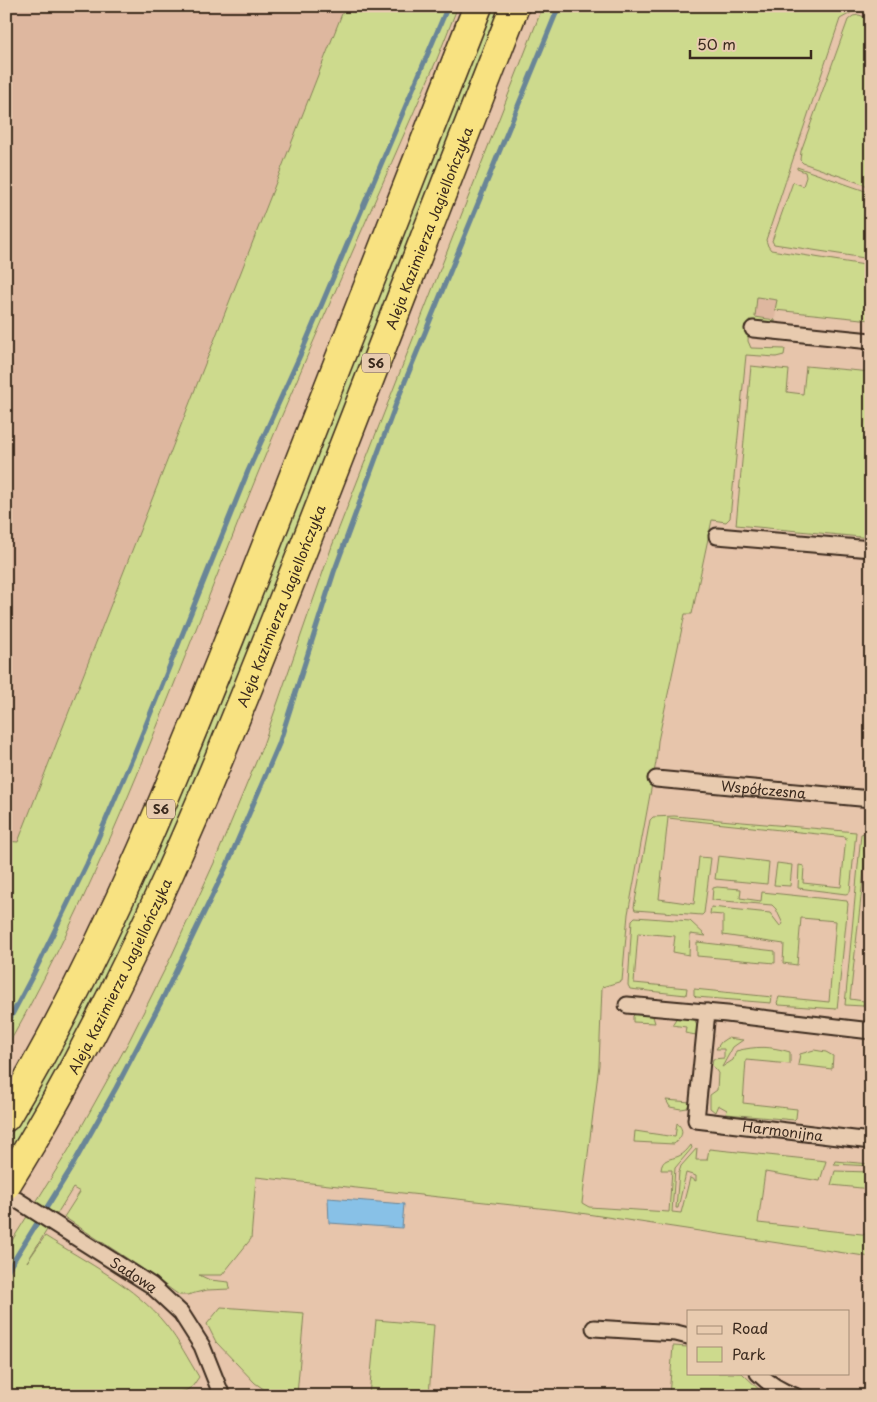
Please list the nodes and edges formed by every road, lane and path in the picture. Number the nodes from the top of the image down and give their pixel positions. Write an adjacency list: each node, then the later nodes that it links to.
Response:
1 (478, 6): 12 (highway, S6)
2 (515, 6): 14 (highway, Aleja Kazimierza Jagiellończyka / S6)
3 (753, 329): 4 (street)
4 (871, 341)
5 (717, 536): 6 (street)
6 (871, 549)
7 (656, 779): 8 (street, Współczesna)
8 (871, 799)
9 (627, 1005): 10 (street)
10 (707, 1012): 11 (street); 13 (street, Harmonijna)
11 (871, 1031)
12 (6, 1117)
13 (871, 1141)
14 (6, 1185)
15 (6, 1193): 19 (street, Sadowa)
16 (594, 1328): 17 (street)
17 (687, 1336)
18 (759, 1374): 20 (street)
19 (222, 1396)
20 (795, 1396)

